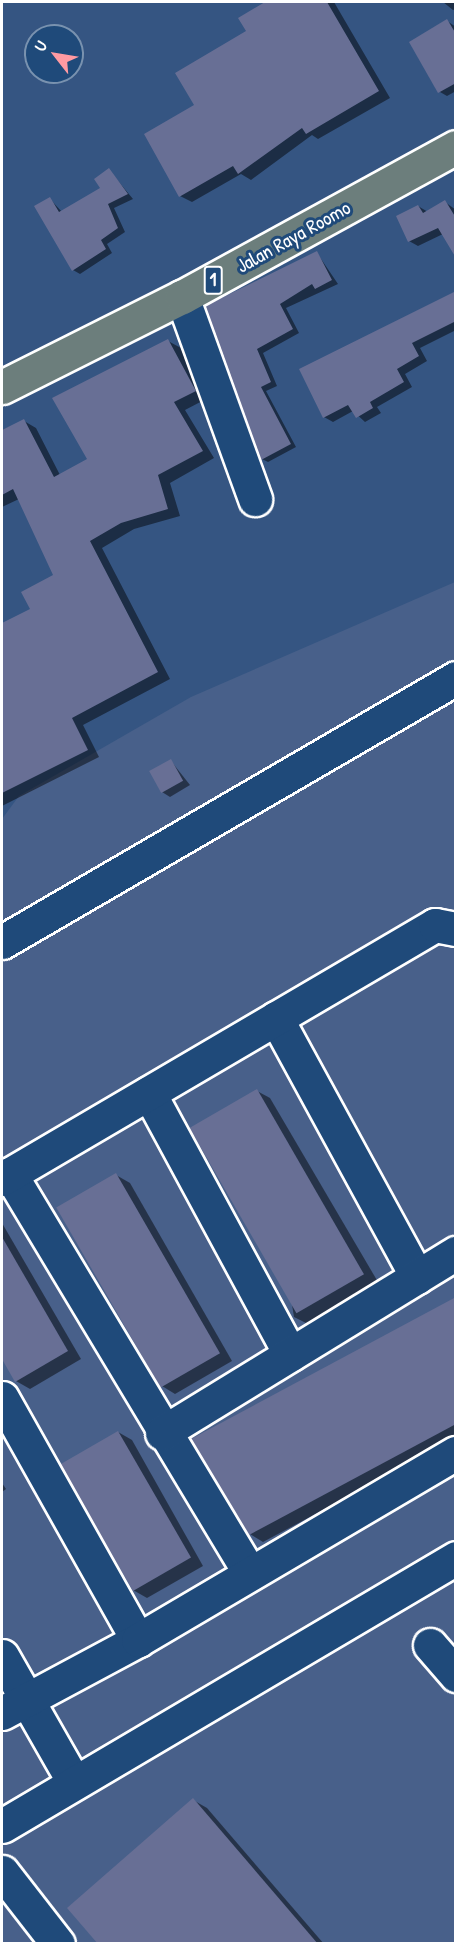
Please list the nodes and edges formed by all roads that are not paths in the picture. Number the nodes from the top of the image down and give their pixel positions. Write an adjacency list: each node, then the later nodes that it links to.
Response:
1 (456, 147): 2 (highway, Jalan Raya Roomo / 1)
2 (182, 297): 3 (highway, Jalan Raya Roomo / 1); 4 (lane)
3 (2, 387)
4 (255, 499)
5 (456, 678): 7 (lane)
6 (456, 929): 8 (lane)
7 (2, 942)
8 (276, 1018): 9 (lane); 12 (lane)
9 (149, 1093): 10 (lane); 13 (lane)
10 (6, 1177): 15 (lane)
11 (456, 1253): 12 (lane)
12 (417, 1277): 13 (lane)
13 (290, 1354): 15 (lane)
14 (2, 1398): 19 (lane)
15 (162, 1432): 18 (lane)
16 (456, 1453): 18 (lane)
17 (456, 1558): 24 (lane)
18 (250, 1574): 19 (lane)
19 (138, 1640): 23 (lane)
20 (430, 1645): 22 (lane)
21 (2, 1656): 23 (lane)
22 (456, 1675)
23 (14, 1706): 24 (lane)
24 (74, 1782): 25 (lane)
25 (2, 1826)
26 (4, 1876): 27 (lane)
27 (58, 1944)

